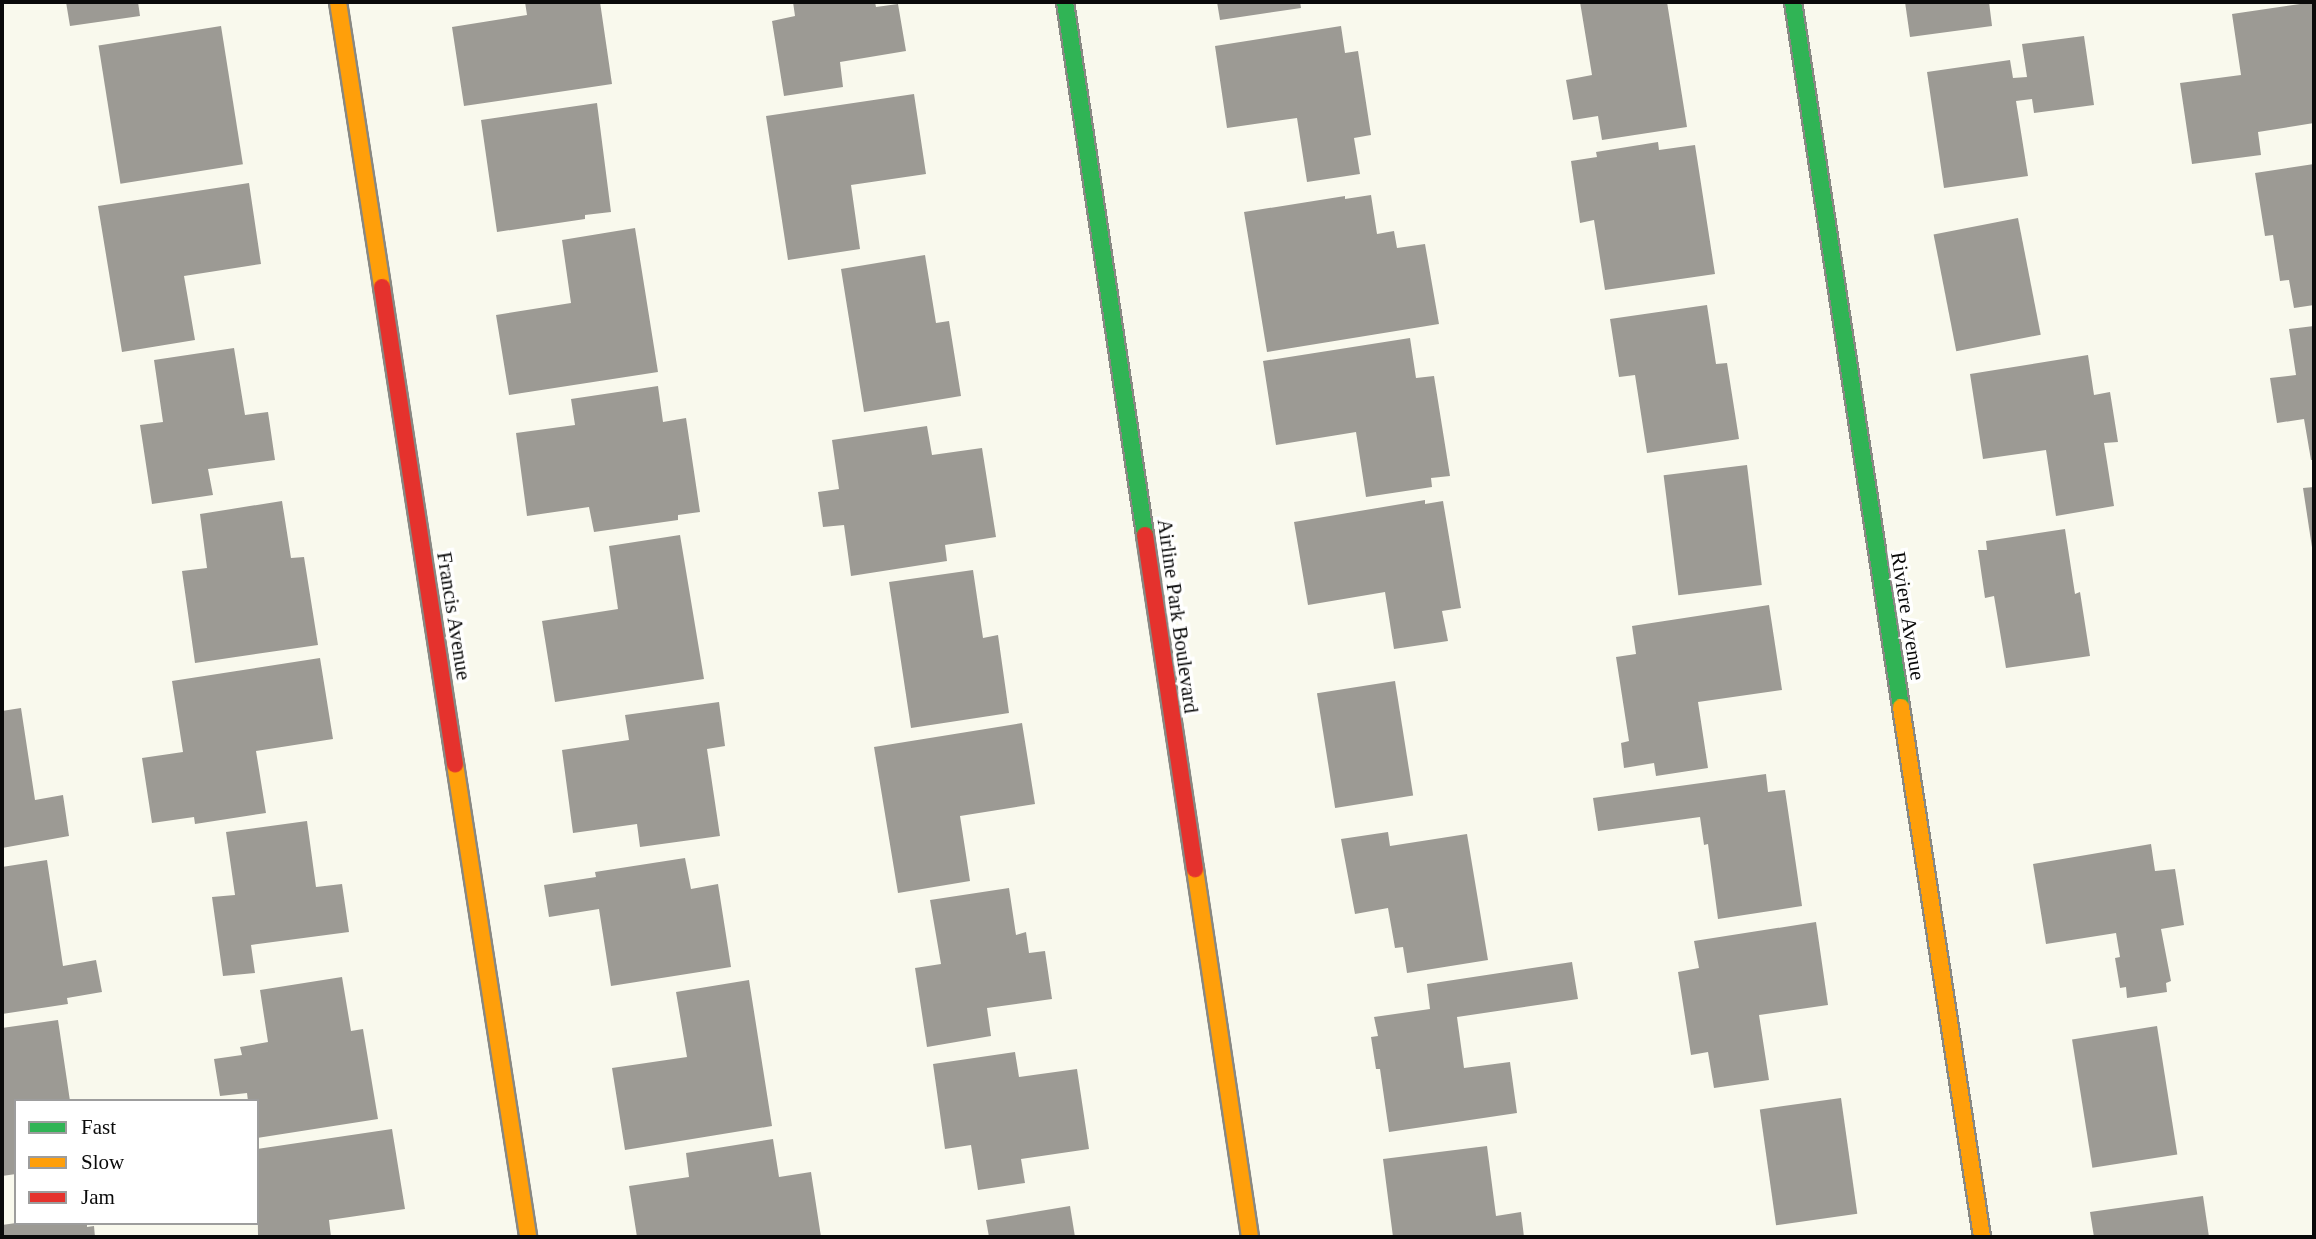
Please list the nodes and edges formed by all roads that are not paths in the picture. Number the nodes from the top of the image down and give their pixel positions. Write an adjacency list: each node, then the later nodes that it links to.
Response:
1 (338, 2): 4 (street, Francis Avenue)
2 (1065, 2): 5 (street, Airline Park Boulevard)
3 (1793, 2): 6 (street, Riviere Avenue)
4 (528, 1237)
5 (1250, 1237)
6 (1982, 1237)

